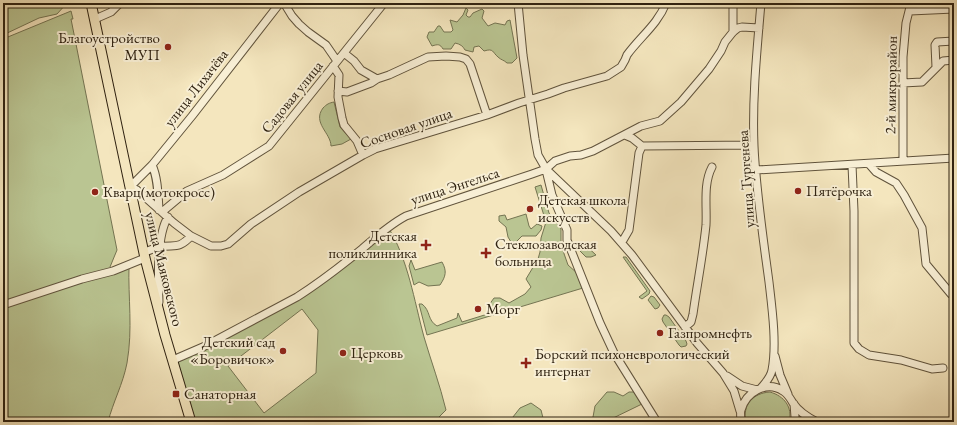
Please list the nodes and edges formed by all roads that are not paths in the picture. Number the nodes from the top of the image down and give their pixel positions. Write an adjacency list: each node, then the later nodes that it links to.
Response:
1 (91, 3): 13 (main road, улица Маяковского)
2 (120, 3): 13 (street)
3 (280, 3): 33 (street, улица Лихачёва)
4 (284, 3): 19 (street)
5 (384, 3): 17 (street, Садовая улица)
6 (518, 3): 24 (street)
7 (666, 3): 24 (street, Сосновая улица)
8 (733, 3): 15 (street)
9 (761, 3): 14 (street, улица Тургенева)
10 (911, 3): 12 (street, 2-й микрорайон)
11 (954, 9): 12 (street)
12 (910, 11): 22 (street, 2-й микрорайон)
13 (95, 19): 38 (main road, улица Маяковского)
14 (759, 28): 15 (street); 27 (street, улица Тургенева)
15 (733, 32): 26 (street, улица Энгельса)
16 (954, 41): 20 (street)
17 (344, 53): 19 (street, Садовая улица); 21 (street)
18 (954, 60): 20 (street)
19 (335, 63): 23 (street); 39 (street, Садовая улица)
20 (936, 67): 22 (street)
21 (377, 80): 23 (street); 25 (street)
22 (903, 83): 31 (street, 2-й микрорайон)
23 (338, 91): 29 (street)
24 (529, 100): 25 (street, Сосновая улица); 36 (street)
25 (487, 115): 29 (street, Сосновая улица)
26 (624, 135): 28 (street); 36 (street, улица Энгельса)
27 (754, 145): 28 (street); 37 (street, улица Тургенева)
28 (642, 146): 41 (street)
29 (363, 155): 40 (street, Сосновая улица)
30 (954, 158): 31 (street)
31 (903, 161): 32 (street)
32 (869, 164): 34 (street); 44 (street)
33 (152, 165): 38 (street, улица Лихачёва); 39 (street)
34 (852, 165): 37 (street); 50 (street)
35 (712, 167): 47 (street)
36 (546, 169): 41 (street); 49 (street, улица Энгельса); 58 (street)
37 (756, 170): 48 (street, улица Тургенева)
38 (130, 187): 39 (street, Сосновая улица); 43 (main road, улица Маяковского)
39 (163, 213): 40 (street, Сосновая улица); 42 (street)
40 (191, 236): 42 (street)
41 (622, 242): 47 (street)
42 (160, 247): 43 (street); 46 (street)
43 (145, 255): 45 (street); 46 (main road, улица Маяковского)
44 (954, 296)
45 (3, 305)
46 (159, 312): 49 (main road, улица Маяковского)
47 (685, 327): 51 (street)
48 (774, 352): 52 (street, улица Тургенева); 53 (street, улица Тургенева)
49 (173, 360): 57 (main road, улица Маяковского)
50 (943, 368)
51 (723, 373): 52 (street); 55 (street)
52 (759, 389): 53 (street); 55 (street, улица Тургенева)
53 (790, 397): 54 (street, улица Тургенева)
54 (794, 404): 59 (street); 60 (street)
55 (740, 411): 56 (street)
56 (741, 421)
57 (191, 422)
58 (657, 422)
59 (794, 422)
60 (817, 422)

